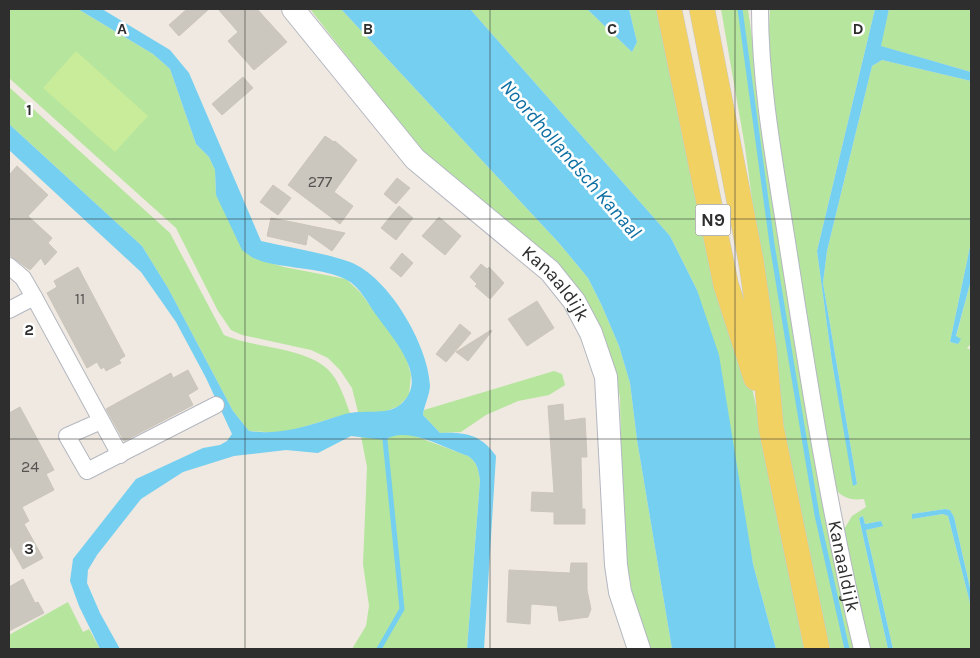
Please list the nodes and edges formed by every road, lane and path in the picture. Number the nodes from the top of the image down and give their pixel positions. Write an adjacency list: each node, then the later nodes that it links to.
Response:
1 (293, 9): 12 (street, Kanaaldijk)
2 (669, 9): 10 (main road, N9)
3 (702, 9): 10 (main road, N9)
4 (760, 9): 14 (street, Kanaaldijk)
5 (9, 266): 6 (street)
6 (34, 297): 7 (street); 9 (street)
7 (9, 310)
8 (216, 405): 11 (street)
9 (101, 421): 11 (street); 11 (street)
10 (771, 427): 13 (main road, N9)
11 (120, 455)
12 (639, 649)
13 (817, 649)
14 (862, 649)

